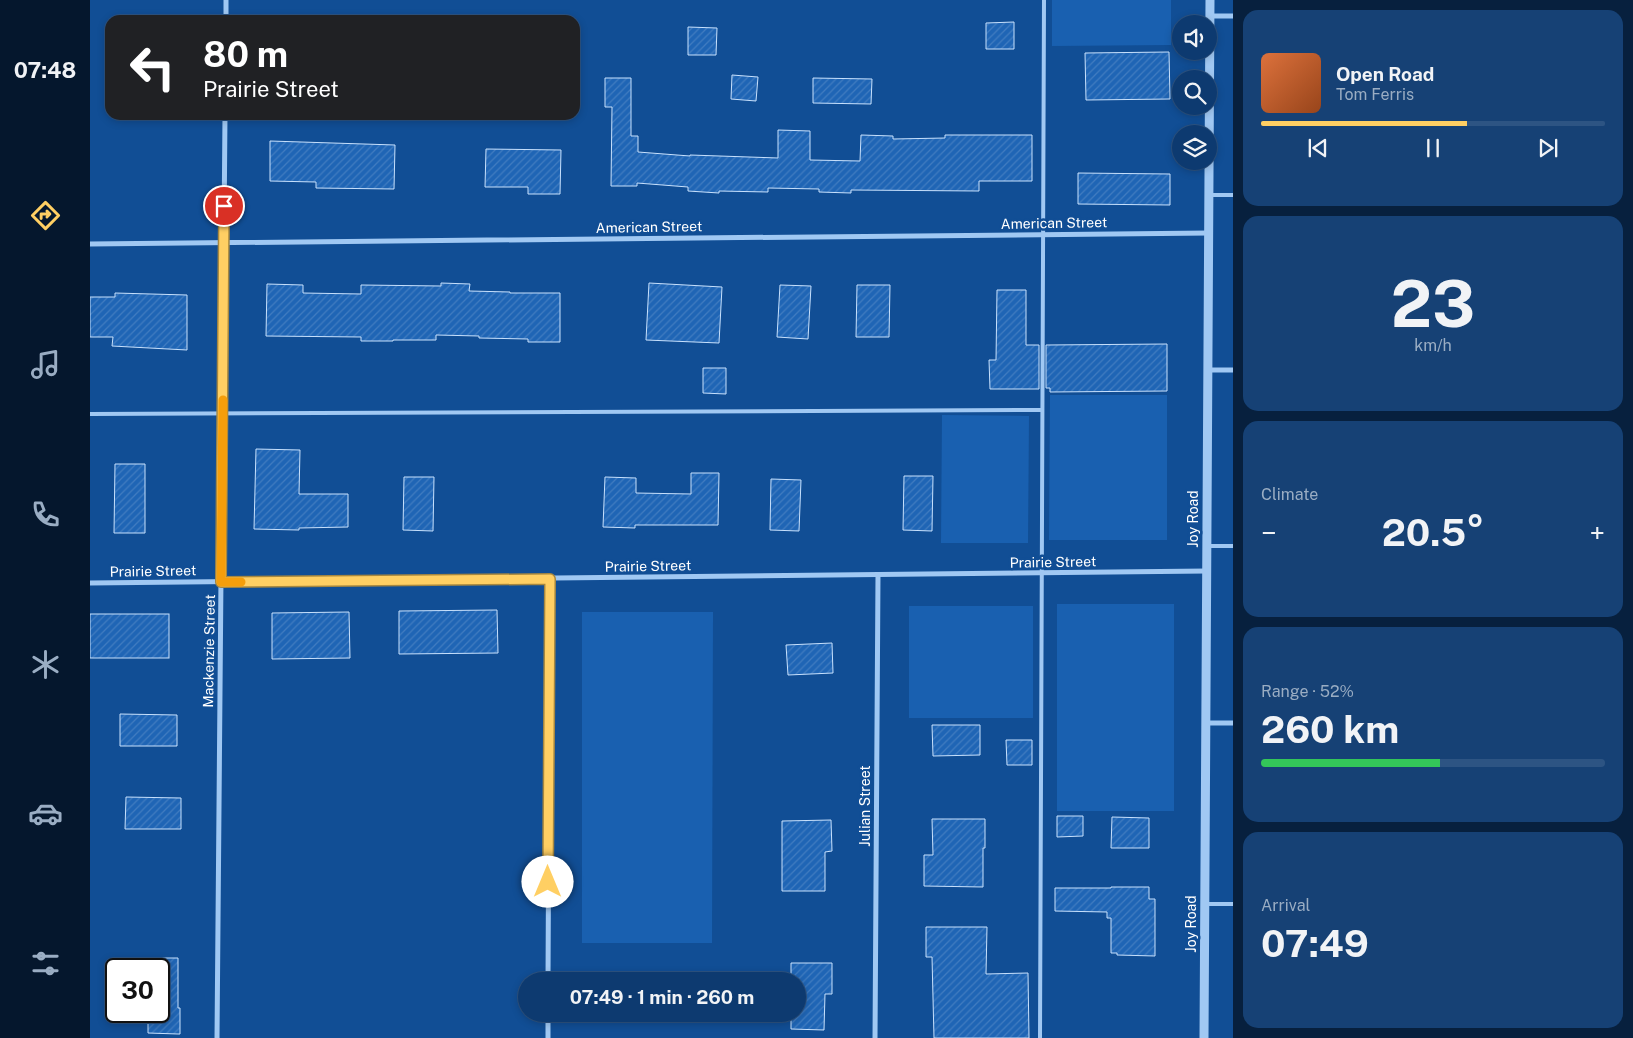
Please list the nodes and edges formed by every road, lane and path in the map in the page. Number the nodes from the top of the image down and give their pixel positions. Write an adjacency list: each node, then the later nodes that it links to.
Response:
1 (226, 0): 4 (street)
2 (1044, 0): 13 (lane)
3 (1210, 0): 5 (street, Joy Road)
4 (226, 15)
5 (1210, 15)
6 (1217, 16): 7 (street)
7 (1233, 16)
8 (1210, 60): 10 (street, Joy Road)
9 (225, 120): 14 (street, Mackenzie Street)
10 (1209, 195): 11 (lane); 12 (street, Joy Road)
11 (1233, 195)
12 (1209, 233): 13 (street, American Street); 16 (street, Joy Road)
13 (1043, 234): 14 (street, American Street); 18 (lane)
14 (224, 243): 15 (street, American Street); 19 (street, Mackenzie Street)
15 (90, 244)
16 (1208, 370): 17 (street); 21 (street, Joy Road)
17 (1233, 370)
18 (1042, 410): 19 (lane); 24 (lane)
19 (223, 412): 20 (lane); 27 (street, Mackenzie Street)
20 (90, 414)
21 (1207, 546): 22 (lane); 23 (street, Joy Road)
22 (1233, 546)
23 (1207, 571): 24 (street, Prairie Street); 29 (street, Joy Road)
24 (1042, 573): 25 (street, Prairie Street); 38 (lane)
25 (878, 575): 26 (street, Prairie Street); 37 (street, Julian Street)
26 (550, 579): 27 (street, Prairie Street); 33 (street)
27 (221, 582): 28 (street, Prairie Street); 35 (street, Mackenzie Street)
28 (90, 583)
29 (1206, 723): 30 (street); 31 (street, Joy Road)
30 (1233, 723)
31 (1205, 904): 32 (lane); 39 (street, Joy Road)
32 (1233, 904)
33 (548, 972)
34 (548, 1022): 36 (street)
35 (218, 1038)
36 (548, 1038)
37 (875, 1038)
38 (1040, 1038)
39 (1204, 1038)

